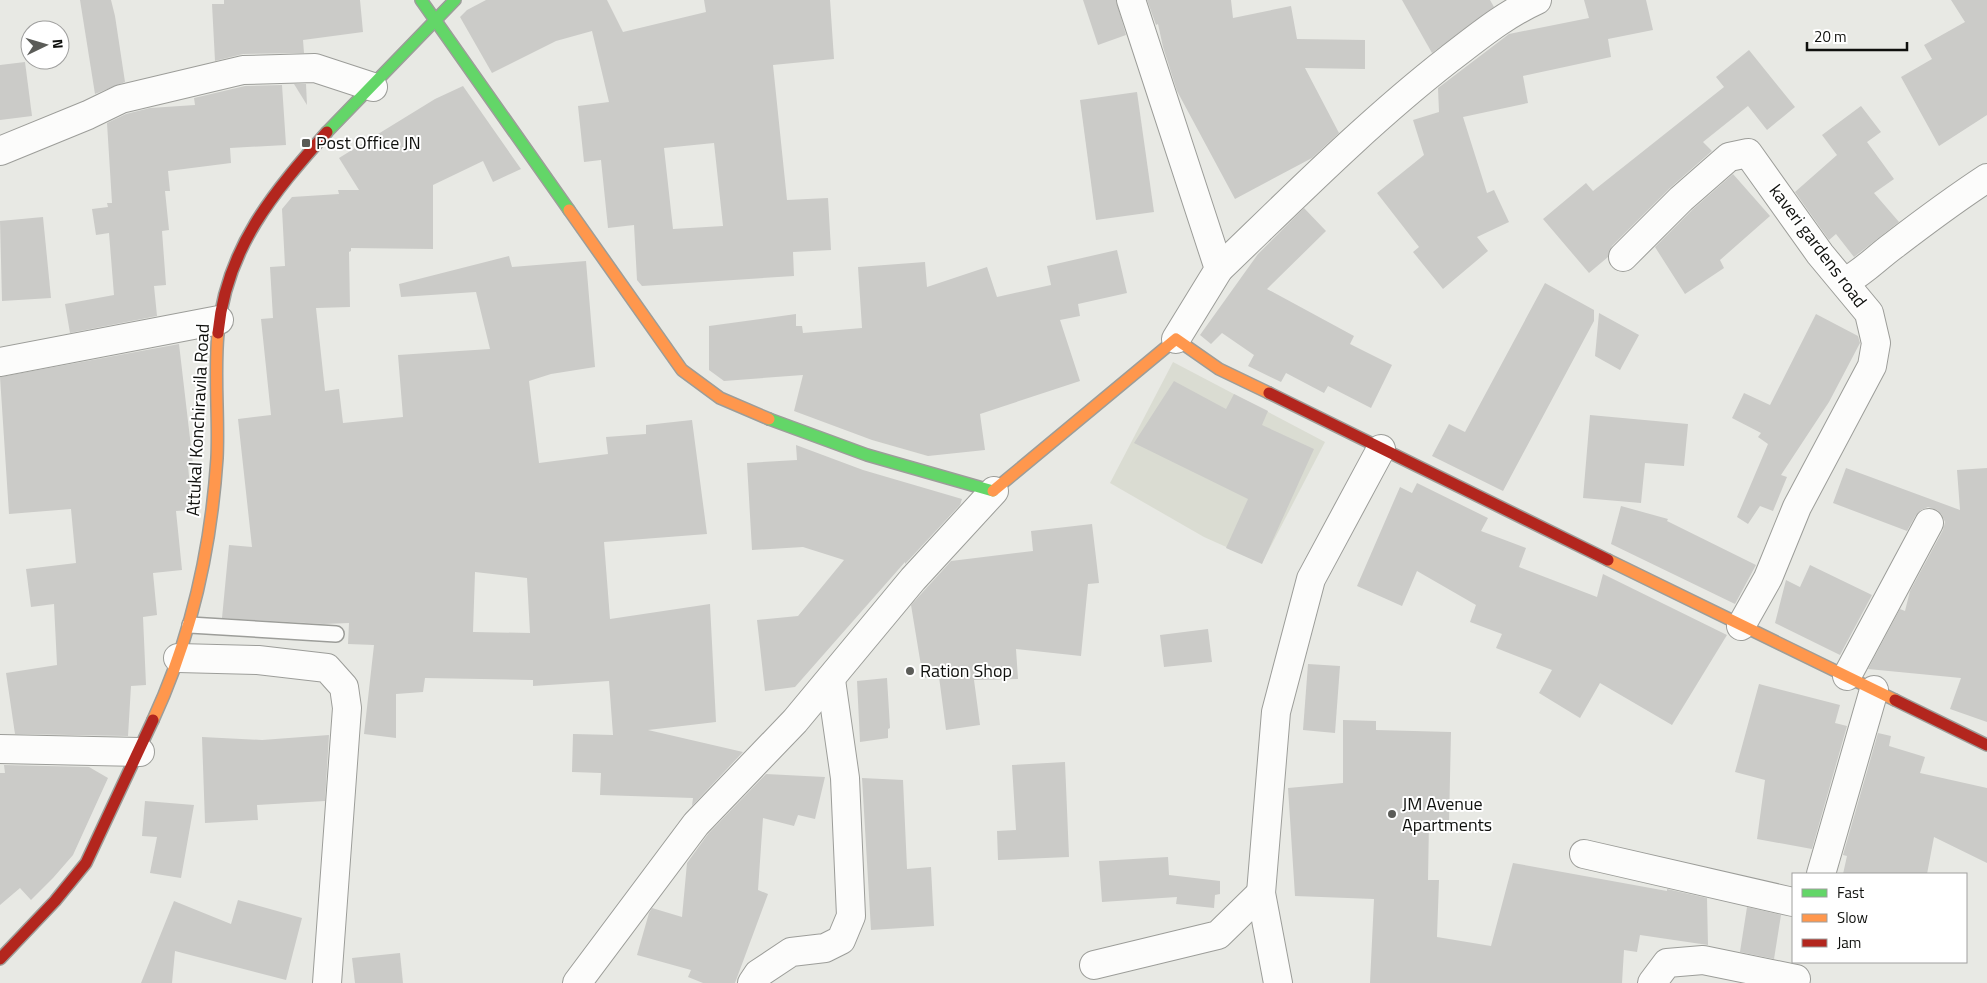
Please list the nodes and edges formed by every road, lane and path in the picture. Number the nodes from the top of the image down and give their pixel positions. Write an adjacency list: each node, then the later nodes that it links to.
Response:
1 (420, 0): 6 (street)
2 (454, 0): 6 (street, Attukal Konchiravila Road)
3 (1131, 0): 11 (street)
4 (1537, 0): 5 (street)
5 (1508, 6): 11 (street)
6 (434, 21): 7 (street, Attukal Konchiravila Road); 17 (street)
7 (372, 87): 8 (street); 13 (street, Attukal Konchiravila Road)
8 (0, 151)
9 (1987, 178): 12 (street)
10 (1623, 256): 12 (street, kaveri gardens road)
11 (1219, 269): 14 (street)
12 (1845, 282): 20 (street, kaveri gardens road)
13 (220, 320): 15 (street); 19 (street, Attukal Konchiravila Road)
14 (1176, 339): 16 (street); 17 (street)
15 (0, 362)
16 (1381, 449): 20 (street); 31 (street)
17 (994, 491): 24 (street)
18 (1929, 523): 23 (street)
19 (190, 625): 21 (lane); 22 (street, Attukal Konchiravila Road)
20 (1741, 626): 23 (street)
21 (336, 634)
22 (178, 658): 28 (street, Attukal Konchiravila Road); 36 (street)
23 (1847, 676): 25 (street)
24 (831, 680): 37 (street); 38 (street)
25 (1874, 690): 26 (street); 30 (street)
26 (1987, 745)
27 (0, 749): 28 (street)
28 (140, 752): 33 (street, Attukal Konchiravila Road)
29 (1584, 854): 32 (street)
30 (1821, 873)
31 (1261, 893): 34 (street); 39 (street)
32 (1792, 902)
33 (0, 959)
34 (1094, 965)
35 (1796, 974): 40 (street)
36 (327, 983)
37 (577, 983)
38 (752, 983)
39 (1278, 983)
40 (1652, 983)

